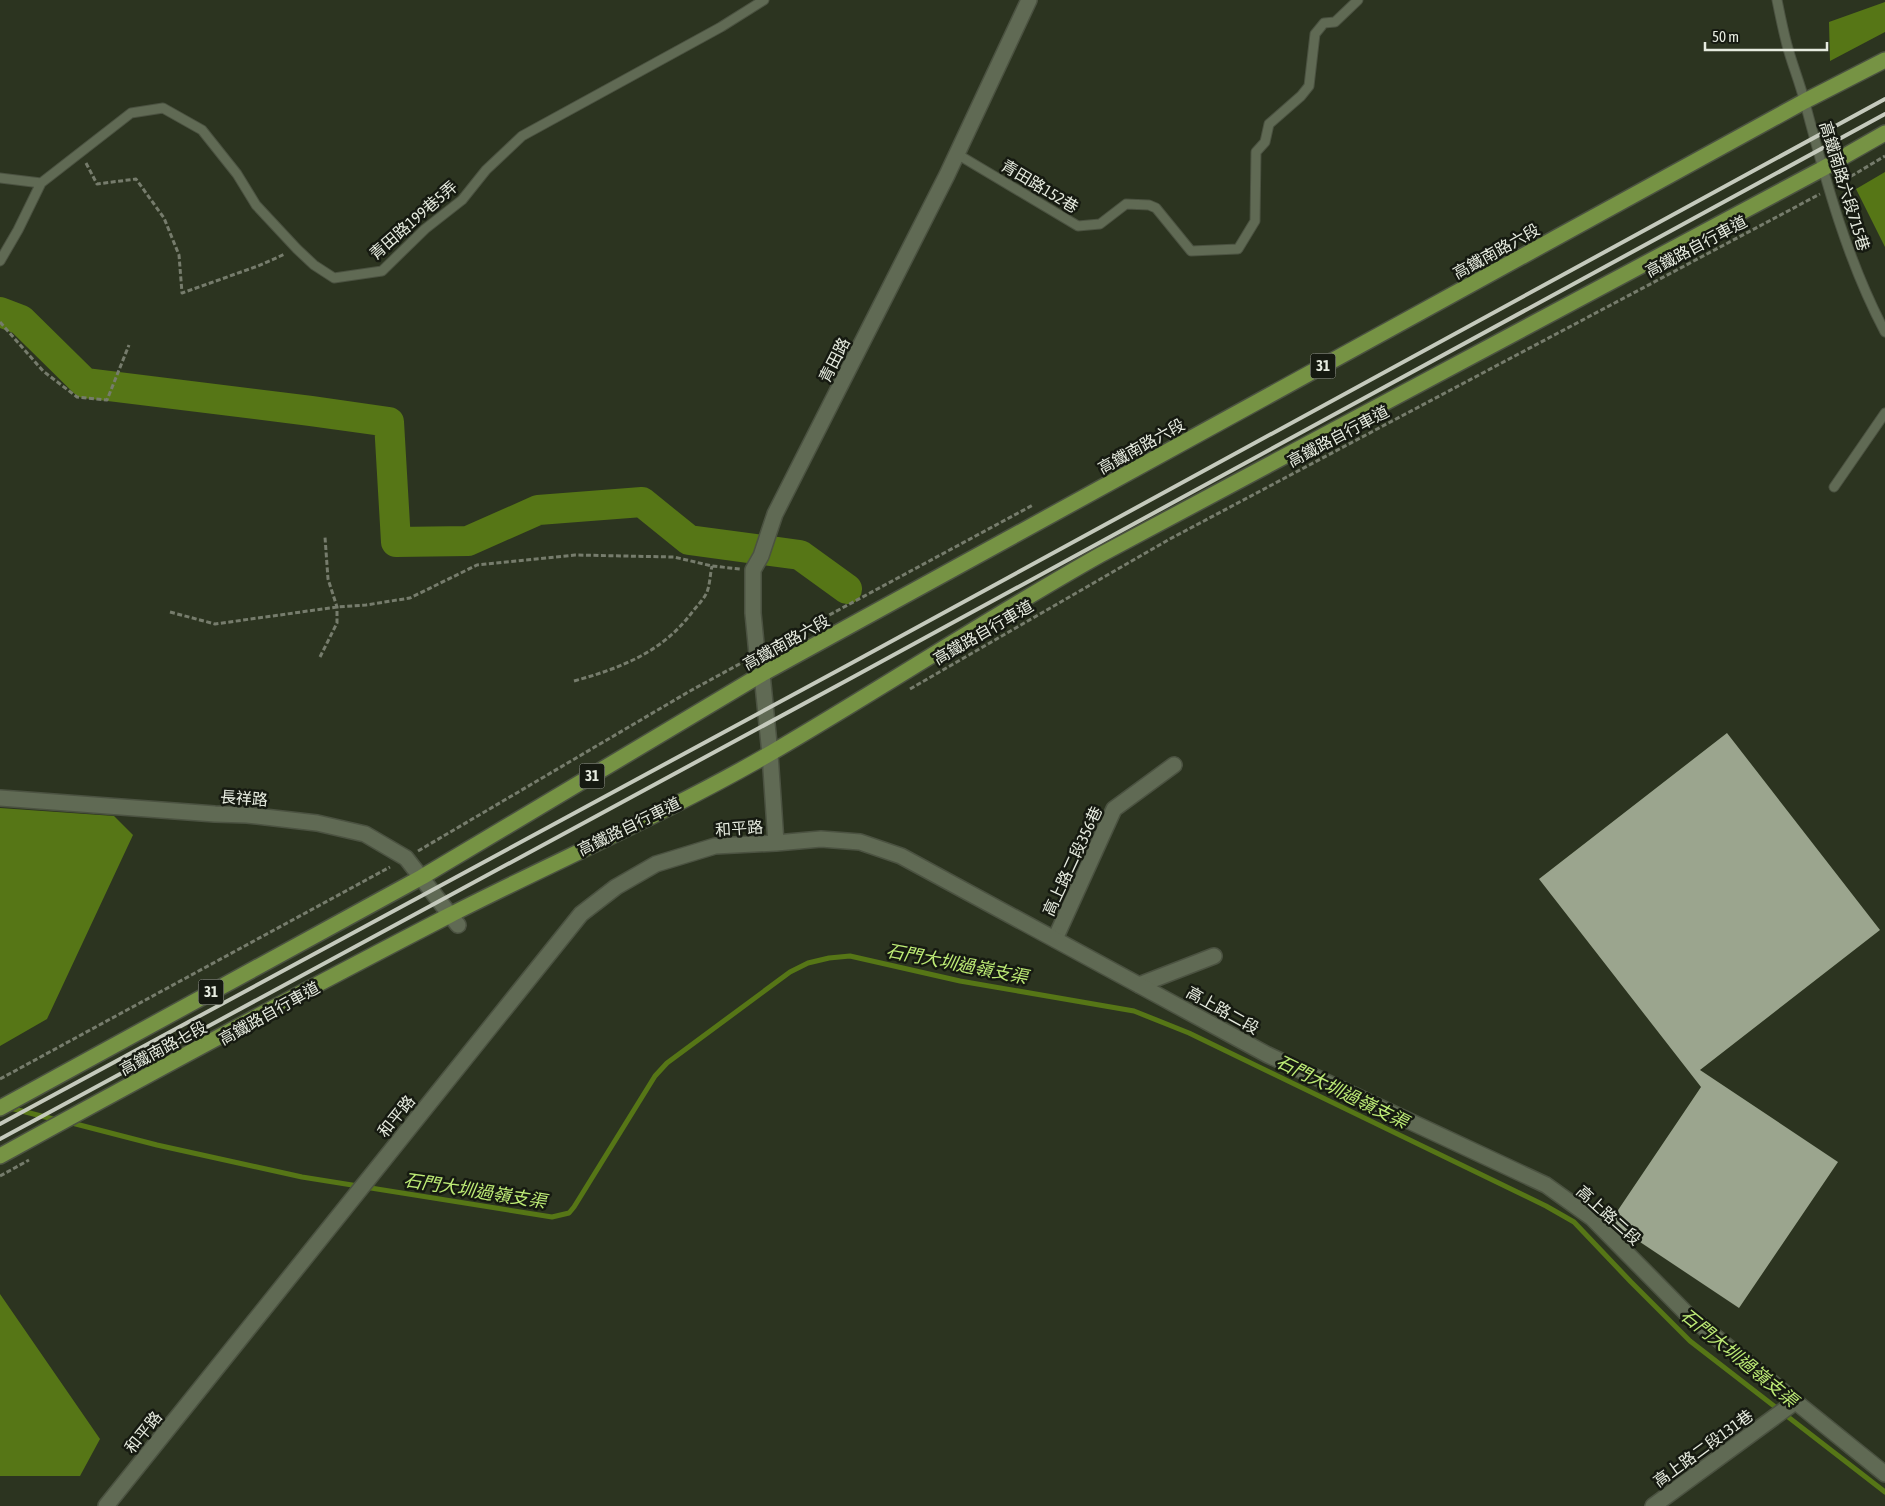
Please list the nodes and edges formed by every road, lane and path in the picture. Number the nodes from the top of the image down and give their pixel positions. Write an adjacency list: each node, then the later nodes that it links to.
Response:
1 (764, 0): 15 (lane, 青田路199巷5弄)
2 (1029, 0): 9 (street, 青田路)
3 (1358, 0): 9 (lane, 青田路152巷)
4 (1777, 0): 6 (lane, 高鐵南路六段715巷)
5 (1885, 60): 6 (main road, 高鐵南路六段 / 31)
6 (1805, 101): 11 (lane, 高鐵南路六段715巷); 28 (main road, 高鐵南路六段 / 31)
7 (1885, 133): 11 (main road)
8 (80, 151): 13 (lane, 青田路199巷5弄); 15 (lane, 青田路199巷5弄); 15 (path)
9 (957, 154): 24 (street, 青田路)
10 (1885, 156): 14 (path, 高鐵路自行車道)
11 (1822, 169): 14 (lane, 高鐵南路六段715巷); 31 (main road)
12 (0, 178): 13 (lane)
13 (41, 183): 16 (lane)
14 (1829, 189): 18 (lane, 高鐵南路六段715巷); 30 (path, 高鐵路自行車道)
15 (297, 249)
16 (0, 261)
17 (0, 322): 19 (path)
18 (1885, 332)
19 (129, 345)
20 (1885, 413): 21 (lane)
21 (1834, 488)
22 (325, 537): 25 (path)
23 (712, 566): 24 (path); 25 (path); 29 (path)
24 (753, 570): 28 (street, 青田路)
25 (337, 607): 26 (path); 27 (path)
26 (170, 612)
27 (320, 657)
28 (762, 674): 31 (street, 青田路); 35 (main road, 高鐵南路六段 / 31)
29 (574, 680)
30 (909, 690)
31 (770, 754): 34 (street); 36 (main road)
32 (1174, 765): 37 (street, 高上路二段356巷)
33 (0, 798): 35 (street, 長祥路)
34 (776, 843): 37 (street, 高上路二段); 44 (street, 和平路)
35 (422, 877): 36 (street, 長祥路); 40 (main road, 高鐵南路七段 / 31)
36 (454, 920): 41 (main road, 高鐵南路七段)
37 (1055, 938): 39 (street, 高上路二段)
38 (1214, 956): 39 (street)
39 (1139, 985): 42 (street, 高上路二段)
40 (0, 1108)
41 (0, 1156)
42 (1793, 1404): 43 (street, 高上路二段); 45 (street, 高上路二段131巷)
43 (1885, 1474)
44 (106, 1506)
45 (1653, 1506)

